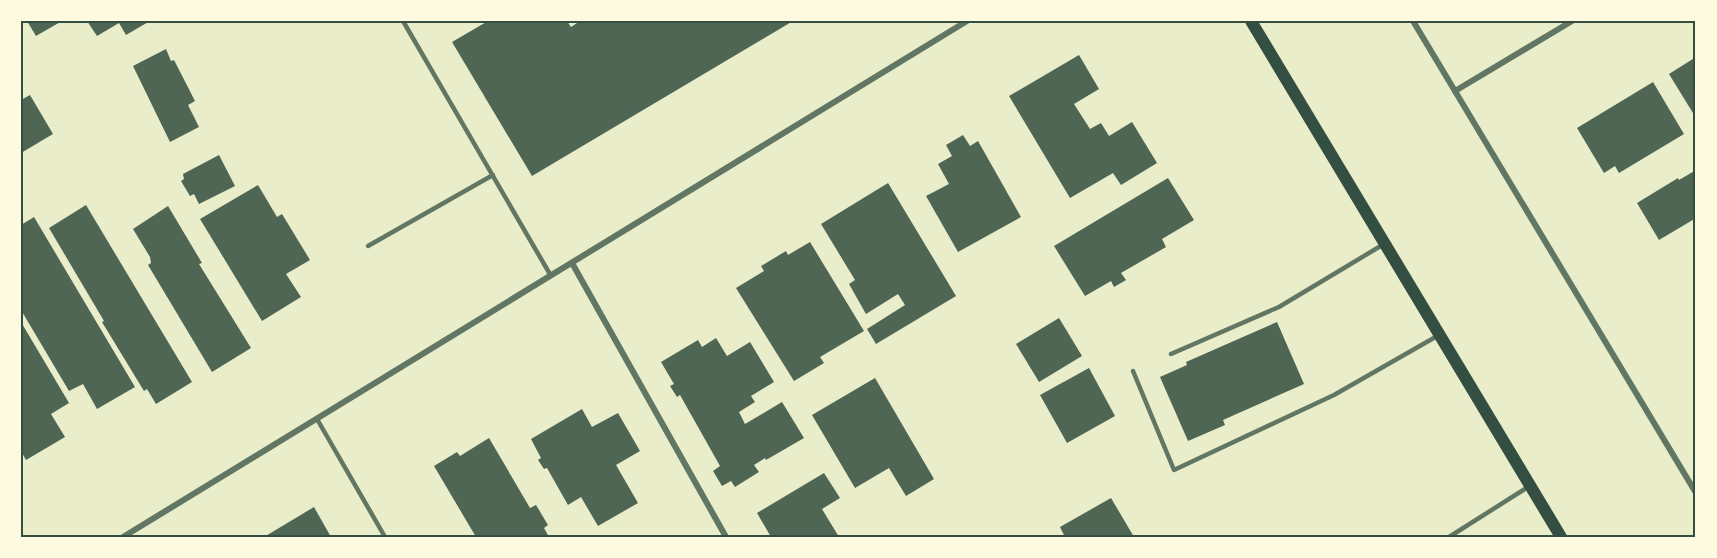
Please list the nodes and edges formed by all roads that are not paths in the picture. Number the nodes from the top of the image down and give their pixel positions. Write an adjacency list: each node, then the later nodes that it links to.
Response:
1 (403, 21): 7 (lane)
2 (967, 21): 10 (street)
3 (1251, 21): 8 (main road)
4 (1413, 21): 6 (street)
5 (1572, 21): 6 (street)
6 (1455, 91): 17 (street)
7 (493, 175): 9 (lane); 11 (lane)
8 (1385, 244): 12 (main road); 13 (lane)
9 (368, 246)
10 (572, 263): 11 (street); 20 (street)
11 (551, 276): 15 (street)
12 (1439, 335): 14 (lane); 16 (main road)
13 (1171, 354)
14 (1133, 371)
15 (317, 419): 18 (street); 19 (lane)
16 (1530, 486): 21 (lane); 22 (main road)
17 (1696, 493)
18 (123, 537)
19 (385, 537)
20 (726, 537)
21 (1449, 537)
22 (1561, 537)

